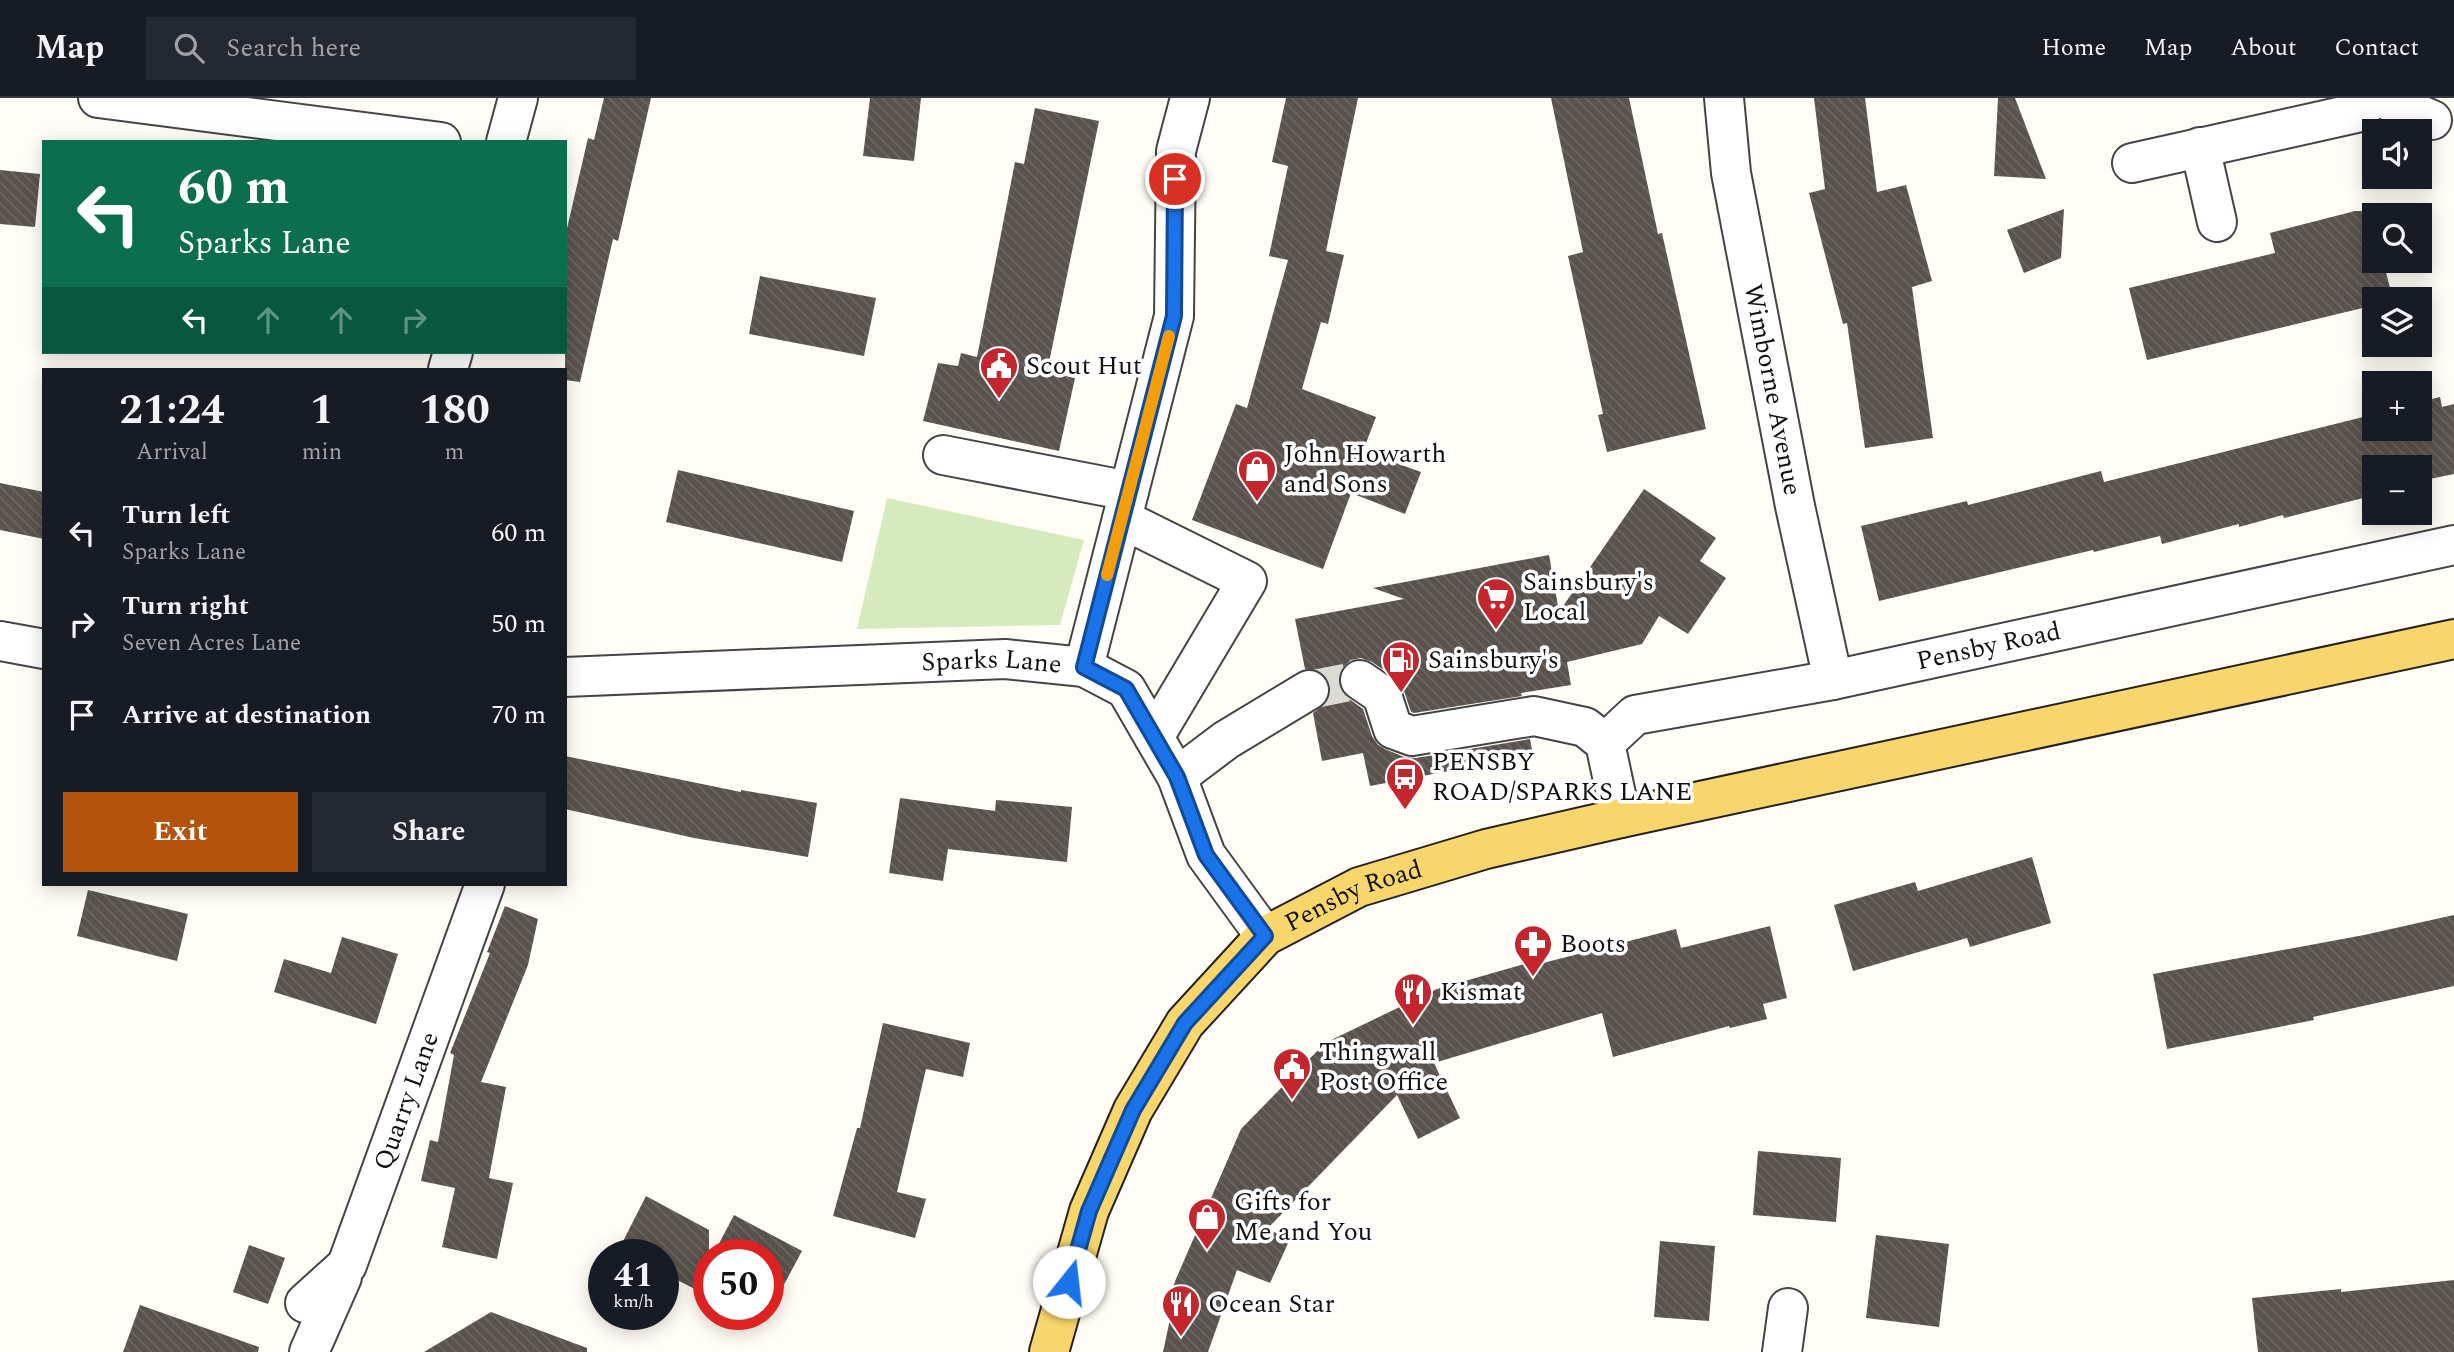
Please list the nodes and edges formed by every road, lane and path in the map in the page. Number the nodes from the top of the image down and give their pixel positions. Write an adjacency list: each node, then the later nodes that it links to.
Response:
1 (98, 98): 8 (street)
2 (518, 98): 9 (street)
3 (1190, 98): 14 (street)
4 (1724, 98): 22 (street, Wimborne Avenue)
5 (2368, 98): 10 (street)
6 (2382, 98): 7 (street)
7 (2430, 119)
8 (425, 140)
9 (507, 140)
10 (2200, 147): 11 (street); 12 (street)
11 (2132, 163)
12 (2217, 222)
13 (943, 455): 14 (street)
14 (1125, 505): 19 (street); 24 (street)
15 (2454, 545): 22 (street, Pensby Road)
16 (2454, 639): 27 (main road, Pensby Road)
17 (0, 641): 18 (street)
18 (42, 649)
19 (1084, 667): 20 (street, Sparks Lane); 24 (street, Sparks Lane)
20 (567, 677)
21 (1360, 680): 25 (street)
22 (1833, 680): 25 (street, Pensby Road)
23 (1308, 690): 26 (street)
24 (1154, 737): 26 (street, Sparks Lane)
25 (1605, 743): 27 (street)
26 (1177, 777): 29 (street, Sparks Lane)
27 (1621, 818): 29 (main road, Pensby Road)
28 (484, 886): 30 (street, Quarry Lane)
29 (1265, 936): 34 (main road, Pensby Road)
30 (347, 1265): 31 (street, Quarry Lane); 33 (street)
31 (305, 1303)
32 (1788, 1308): 35 (street)
33 (309, 1352)
34 (1049, 1352)
35 (1782, 1352)

